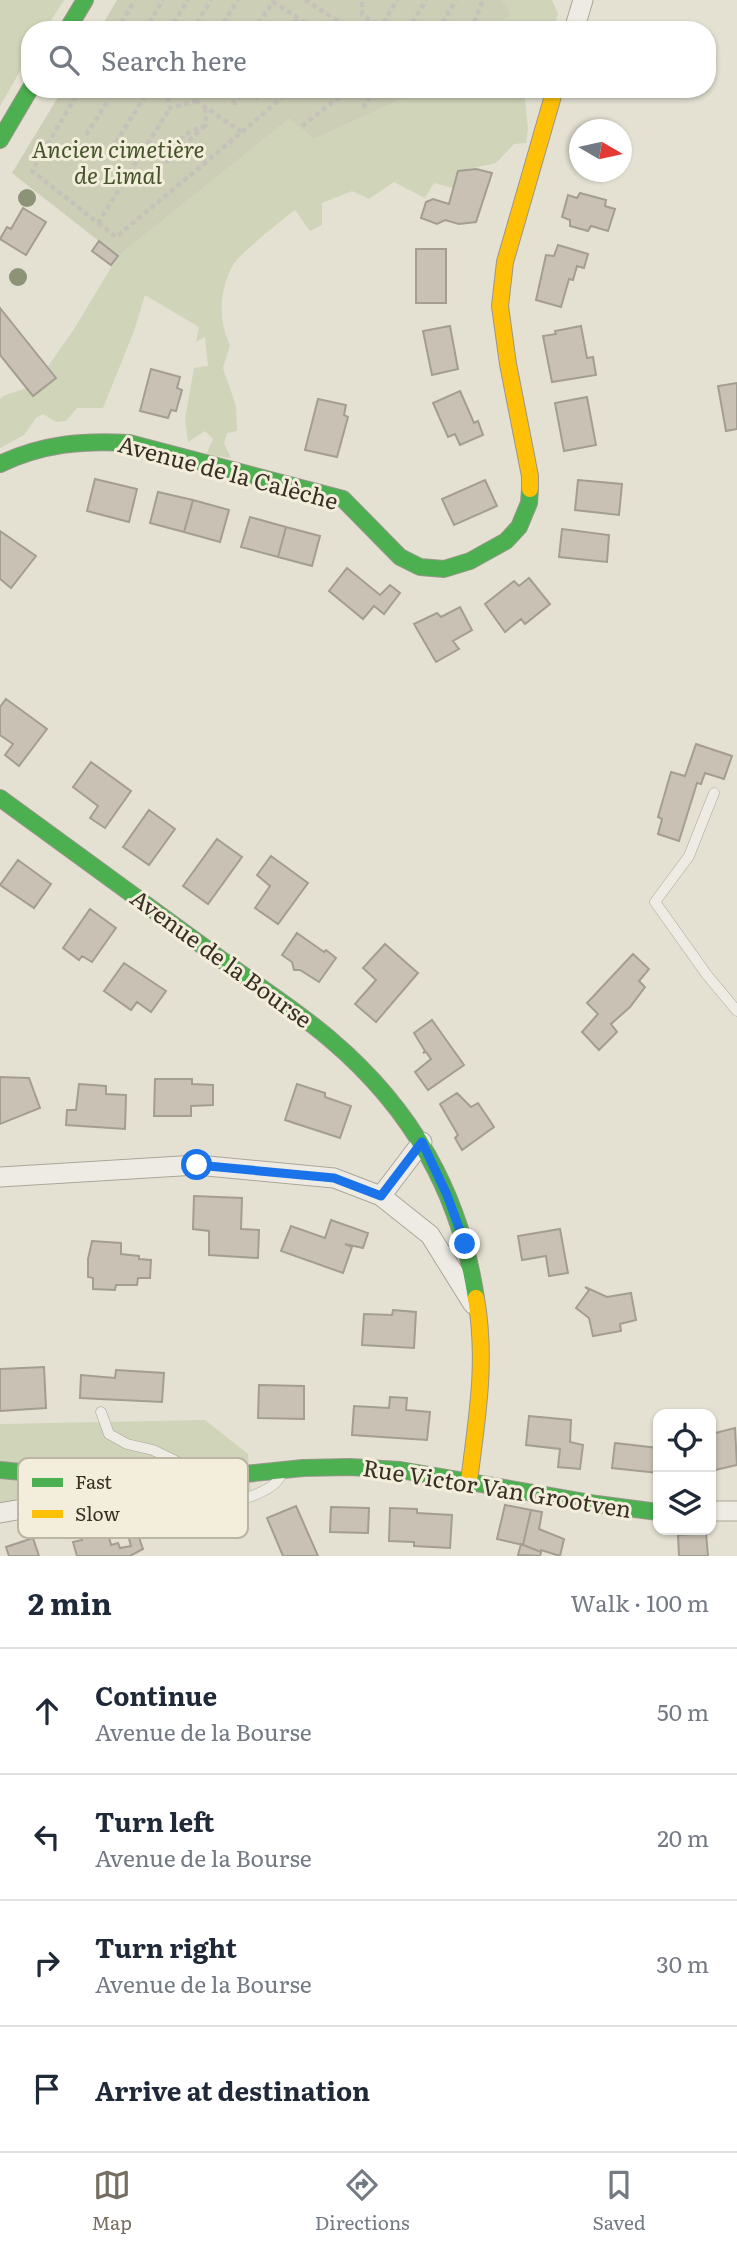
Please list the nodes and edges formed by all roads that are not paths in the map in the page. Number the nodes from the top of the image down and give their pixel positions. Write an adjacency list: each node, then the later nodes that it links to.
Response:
1 (85, 0): 3 (street)
2 (583, 0): 4 (street)
3 (72, 21)
4 (577, 21)
5 (25, 98): 7 (street)
6 (552, 98): 8 (street, Avenue de la Calèche)
7 (0, 139)
8 (0, 464)
9 (714, 793): 11 (lane)
10 (0, 798): 12 (street, Avenue de la Bourse)
11 (737, 1011)
12 (422, 1142): 14 (street); 15 (street, Avenue de la Bourse)
13 (0, 1177): 14 (street, Avenue de la Bourse)
14 (381, 1196): 15 (street, Avenue de la Bourse)
15 (479, 1314): 22 (street, Avenue de la Bourse)
16 (101, 1412): 17 (lane)
17 (169, 1458)
18 (0, 1470): 20 (street, Rue Victor Van Grootven)
19 (282, 1470): 21 (street, Rue Victor Van Grootven); 22 (street, Rue Victor Van Grootven); 23 (lane)
20 (18, 1472)
21 (248, 1474)
22 (469, 1481): 25 (street, Rue Victor Van Grootven)
23 (248, 1498)
24 (18, 1510): 28 (street)
25 (653, 1511)
26 (716, 1511): 27 (street)
27 (737, 1511)
28 (0, 1513)

